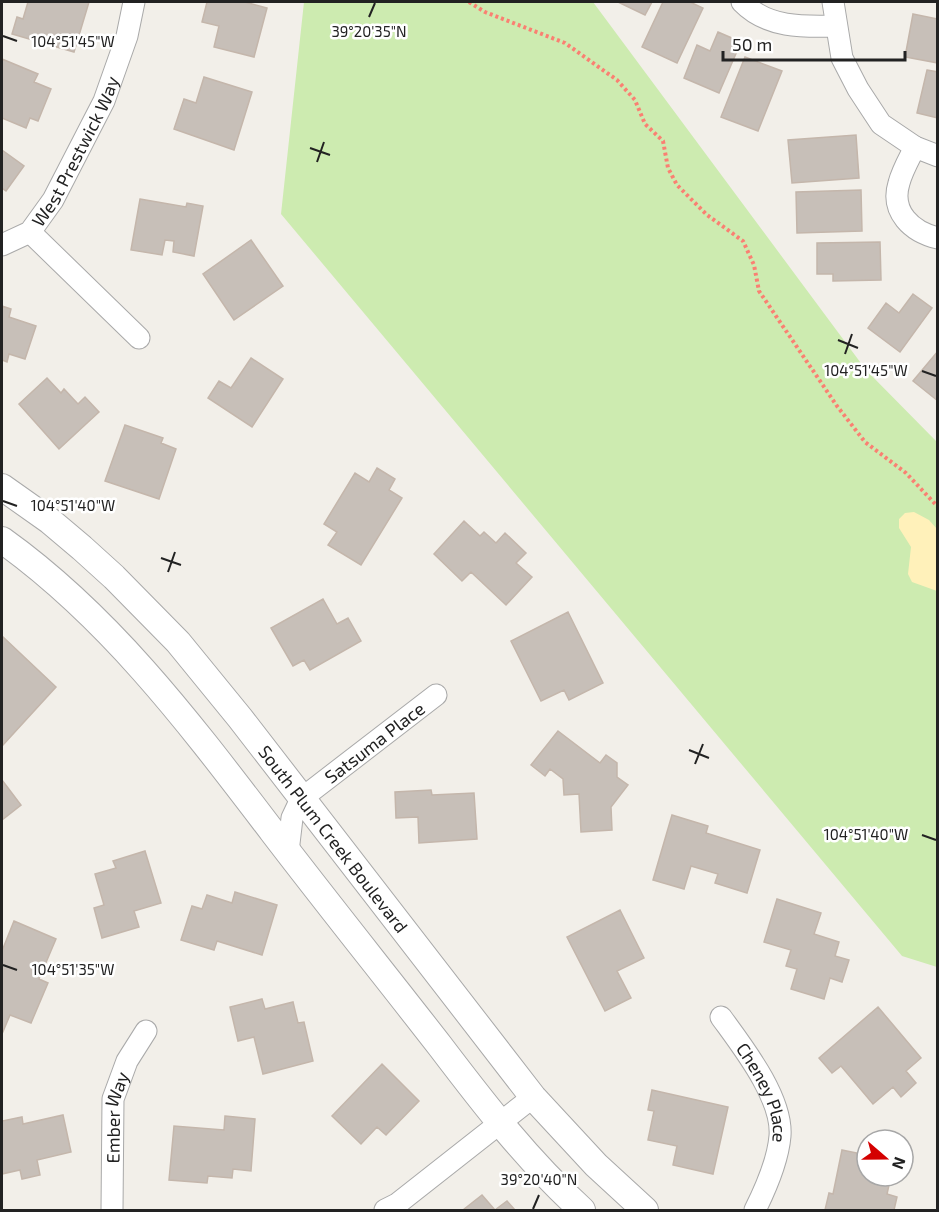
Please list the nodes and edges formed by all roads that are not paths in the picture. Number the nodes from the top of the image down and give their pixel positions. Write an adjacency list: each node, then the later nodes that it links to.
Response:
1 (134, 2): 7 (street, West Prestwick Way)
2 (742, 2): 4 (street)
3 (833, 2): 4 (street)
4 (836, 26): 5 (street)
5 (915, 147): 6 (street); 8 (street)
6 (938, 156)
7 (30, 232): 9 (street, West Prestwick Way); 10 (street)
8 (938, 238)
9 (2, 245)
10 (139, 338)
11 (2, 487): 14 (street, South Plum Creek Boulevard)
12 (2, 540): 15 (street)
13 (436, 696): 14 (street, Satsuma Place)
14 (301, 799): 15 (street); 18 (street, South Plum Creek Boulevard)
15 (288, 852): 19 (street)
16 (721, 1017): 24 (street, Cheney Place)
17 (146, 1031): 20 (street, Ember Way)
18 (533, 1097): 19 (street); 23 (street, South Plum Creek Boulevard)
19 (500, 1125): 21 (street); 22 (street)
20 (112, 1210)
21 (385, 1210)
22 (582, 1210)
23 (645, 1210)
24 (755, 1210)

